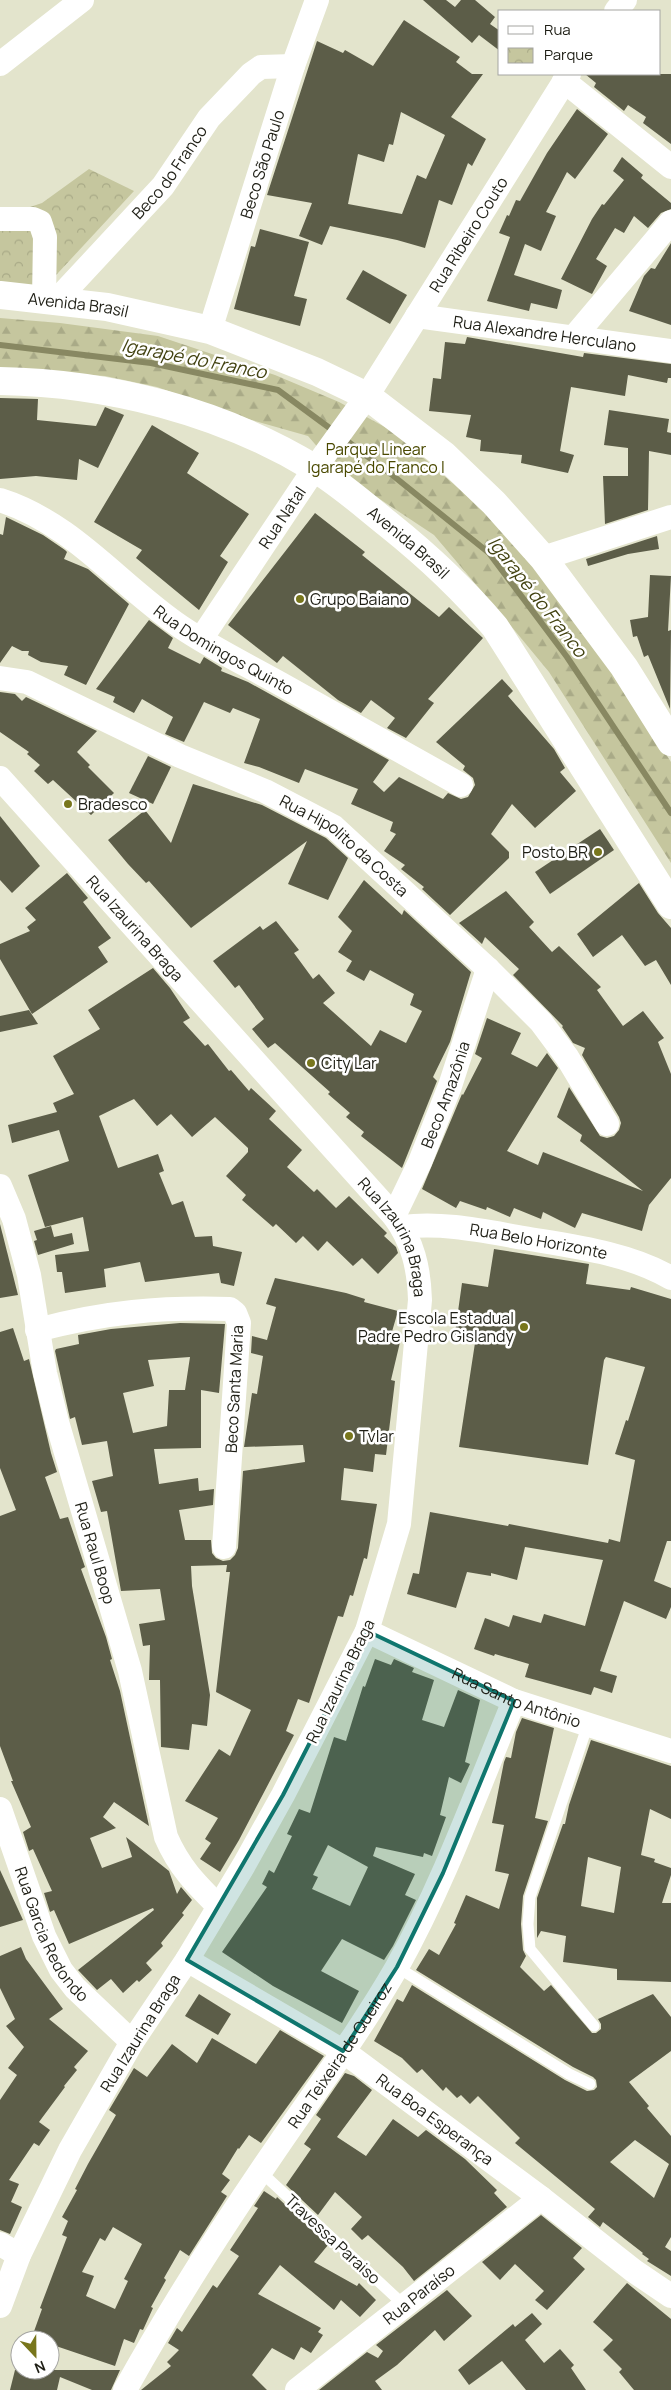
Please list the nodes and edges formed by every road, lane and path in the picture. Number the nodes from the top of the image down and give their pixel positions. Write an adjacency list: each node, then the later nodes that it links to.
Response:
1 (82, 0): 5 (street)
2 (317, 0): 6 (street, Beco São Paulo)
3 (625, 0): 4 (street)
4 (617, 10)
5 (0, 64)
6 (293, 66): 12 (street, Beco do Franco); 14 (street, Beco São Paulo)
7 (566, 77): 8 (street); 13 (street, Rua Ribeiro Couto)
8 (671, 168)
9 (0, 219): 12 (street)
10 (671, 222): 15 (street)
11 (0, 296): 12 (highway, Avenida Brasil)
12 (50, 300): 14 (highway, Avenida Brasil)
13 (417, 316): 15 (street, Rua Alexandre Herculano); 18 (street, Rua Ribeiro Couto)
14 (210, 330): 18 (highway, Avenida Brasil)
15 (574, 337): 16 (street, Rua Alexandre Herculano)
16 (671, 351)
17 (0, 381): 19 (highway, Avenida Brasil)
18 (360, 405): 19 (street, Rua Natal); 22 (highway, Avenida Brasil)
19 (315, 468): 23 (street, Rua Natal); 28 (highway, Avenida Brasil)
20 (0, 500): 23 (street, Rua Domingos Quinto)
21 (671, 517): 22 (street)
22 (543, 558): 25 (highway, Avenida Brasil)
23 (201, 639): 27 (street, Rua Domingos Quinto)
24 (0, 678): 29 (street, Rua Hipolito da Costa)
25 (671, 742)
26 (0, 778): 32 (street, Rua Izaurina Braga)
27 (461, 784)
28 (671, 904)
29 (488, 969): 30 (street, Rua Hipolito da Costa); 32 (street, Beco Amazônia)
30 (608, 1124)
31 (0, 1186): 34 (street, Rua Raul Boop)
32 (398, 1221): 33 (street, Rua Belo Horizonte); 36 (street, Rua Izaurina Braga)
33 (671, 1278)
34 (37, 1330): 35 (street, Beco Santa Maria); 41 (street, Rua Raul Boop)
35 (224, 1547)
36 (367, 1631): 37 (street, Rua Santo Antônio); 41 (street, Rua Izaurina Braga)
37 (514, 1701): 38 (street, Rua Santo Antônio); 43 (street, Rua Teixeira de Queiroz)
38 (588, 1724): 39 (street, Rua Santo Antônio); 44 (lane)
39 (671, 1751)
40 (0, 1809): 45 (street, Rua Garcia Redondo)
41 (218, 1906): 42 (street, Rua Izaurina Braga)
42 (187, 1960): 45 (street, Rua Izaurina Braga); 46 (street, Rua Boa Esperança)
43 (397, 1967): 46 (street, Rua Teixeira de Queiroz); 47 (lane)
44 (594, 2026)
45 (132, 2042): 50 (street, Rua Izaurina Braga)
46 (343, 2051): 48 (street, Rua Teixeira de Queiroz); 49 (street, Rua Boa Esperança)
47 (590, 2084)
48 (260, 2172): 53 (lane, Travessa Paraiso); 54 (street, Rua Teixeira de Queiroz)
49 (541, 2198): 51 (street, Rua Boa Esperança); 53 (street, Rua Paraíso)
50 (10, 2250): 52 (street, Rua Izaurina Braga)
51 (671, 2296)
52 (0, 2306)
53 (405, 2306): 55 (street, Rua Paraíso)
54 (125, 2390)
55 (297, 2390)

